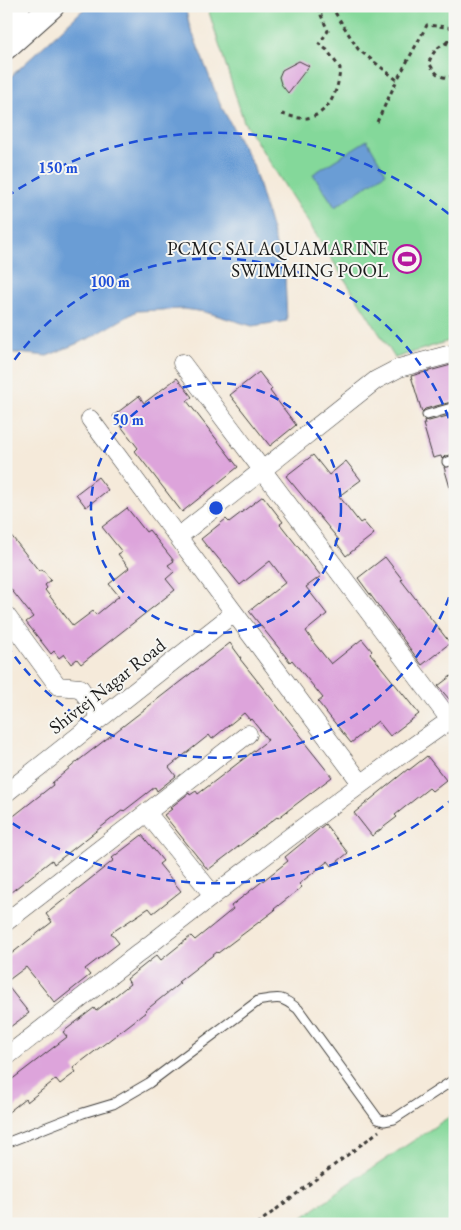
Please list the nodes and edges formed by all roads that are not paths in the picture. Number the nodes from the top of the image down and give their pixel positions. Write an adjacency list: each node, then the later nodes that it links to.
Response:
1 (18, 6): 3 (street)
2 (52, 6): 4 (street)
3 (6, 17)
4 (6, 47)
5 (455, 353): 10 (street)
6 (182, 363): 10 (street)
7 (455, 401): 8 (lane)
8 (455, 407)
9 (90, 419): 11 (street)
10 (263, 470): 11 (street); 16 (street)
11 (178, 537): 12 (street)
12 (234, 612): 14 (street, Shivtej Nagar Road); 16 (street)
13 (6, 615): 14 (street)
14 (101, 718): 17 (street, Shivtej Nagar Road)
15 (248, 734): 18 (street)
16 (361, 783): 19 (street)
17 (6, 793)
18 (147, 813): 19 (street); 20 (street)
19 (213, 895): 21 (street)
20 (6, 922)
21 (6, 1057)
22 (455, 1079): 23 (lane)
23 (6, 1143)

